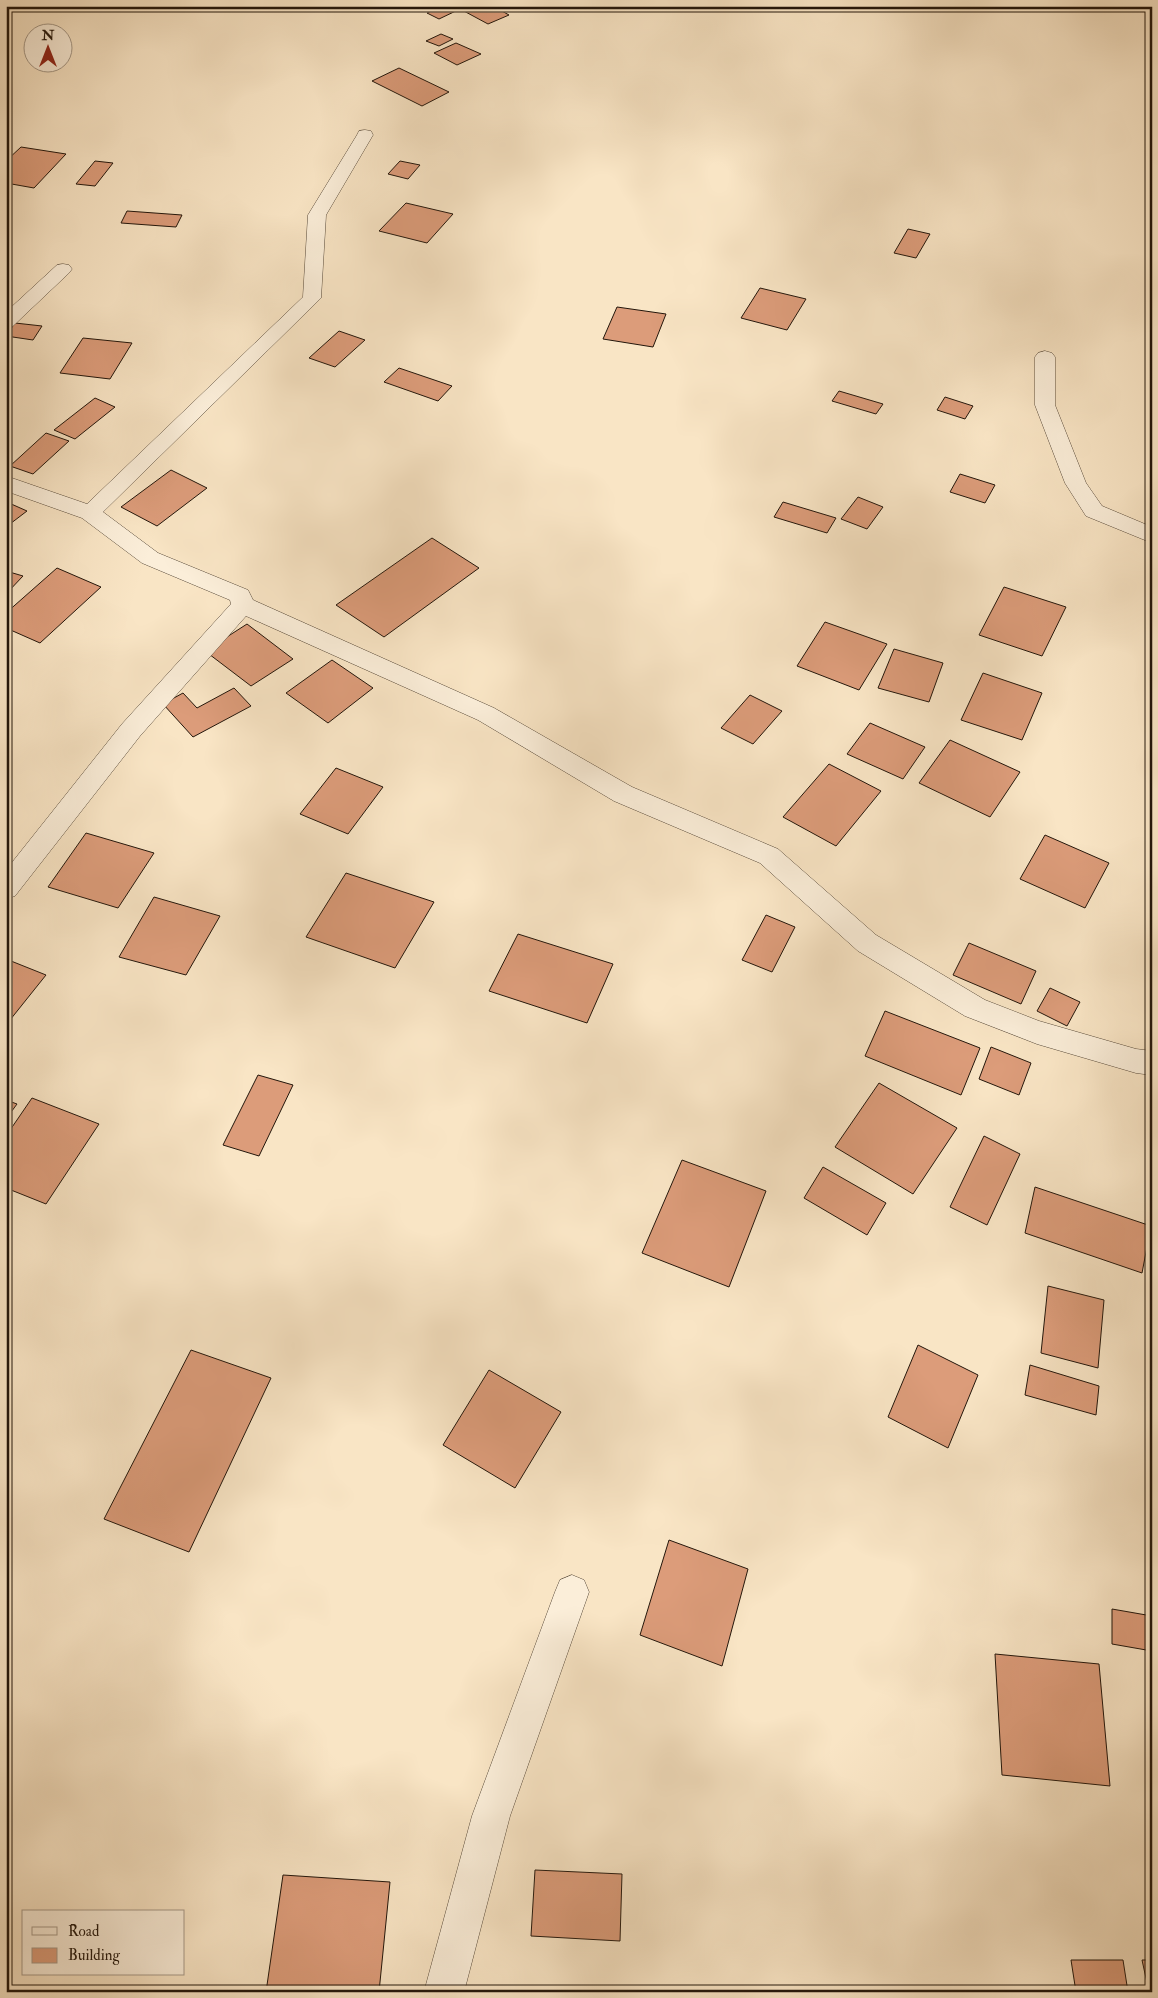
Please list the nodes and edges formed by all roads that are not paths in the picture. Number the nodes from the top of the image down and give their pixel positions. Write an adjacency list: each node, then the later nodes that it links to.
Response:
1 (366, 135): 6 (street)
2 (63, 268): 3 (street)
3 (6, 322)
4 (1045, 357): 7 (street)
5 (6, 483): 6 (street)
6 (90, 512): 8 (street)
7 (1152, 536)
8 (243, 605): 9 (street); 10 (street)
9 (6, 889)
10 (1152, 1063)
11 (572, 1592): 12 (street)
12 (444, 1992)

